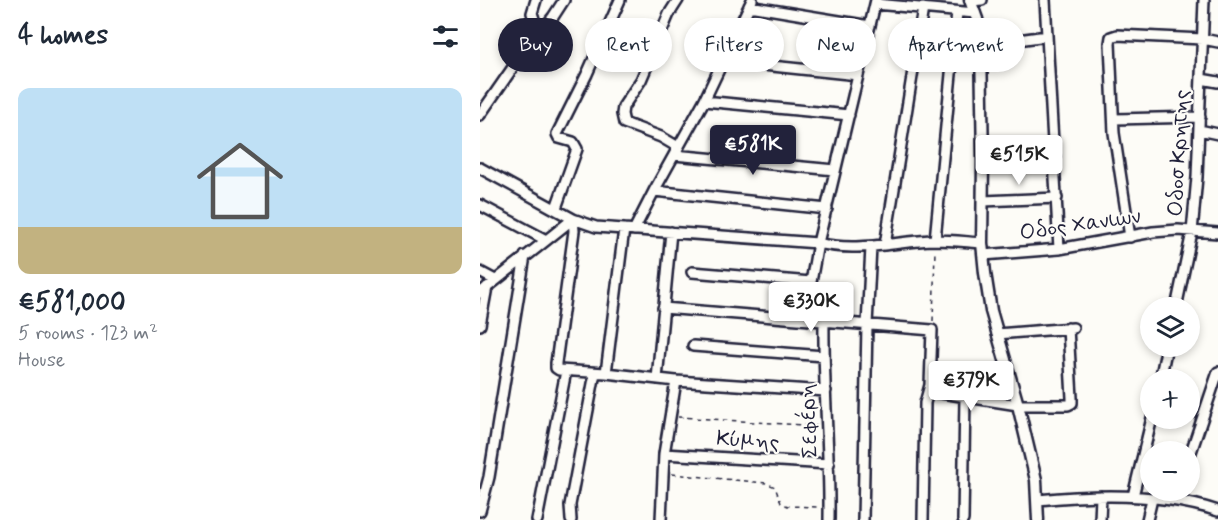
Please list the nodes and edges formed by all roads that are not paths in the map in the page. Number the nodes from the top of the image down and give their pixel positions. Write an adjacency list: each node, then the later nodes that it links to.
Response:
1 (536, 0): 13 (street)
2 (564, 0): 14 (street)
3 (620, 0): 47 (street)
4 (678, 0): 38 (street)
5 (974, 0): 12 (main road)
6 (1045, 0): 19 (street)
7 (1204, 0): 21 (street, Οδοσ Κρητης)
8 (876, 2): 10 (street); 17 (street)
9 (751, 3): 15 (street); 16 (street)
10 (923, 8): 11 (street); 59 (street)
11 (957, 12): 12 (street); 56 (street)
12 (975, 13): 18 (main road)
13 (534, 18)
14 (551, 18)
15 (744, 18)
16 (829, 18)
17 (872, 18)
18 (976, 18)
19 (1047, 36): 20 (street); 39 (street)
20 (1025, 39)
21 (1203, 39): 22 (street); 29 (street, Οδοσ Κρητης); 35 (street)
22 (1218, 42)
23 (784, 67): 28 (street)
24 (510, 72): 32 (street)
25 (718, 72): 31 (street)
26 (859, 72): 28 (street)
27 (981, 72): 40 (main road)
28 (858, 75): 33 (street)
29 (1201, 79): 30 (street); 34 (street, Οδοσ Κρητης)
30 (1218, 82)
31 (704, 101): 33 (street); 38 (street)
32 (480, 115)
33 (849, 115): 42 (street)
34 (1200, 117): 35 (street); 36 (street, Οδοσ Κρητης)
35 (1115, 119): 54 (street)
36 (1199, 130): 37 (street); 52 (street, Οδοσ Κρητης)
37 (1218, 134)
38 (676, 151): 42 (street); 43 (street)
39 (1055, 157): 40 (street); 44 (street)
40 (983, 162): 45 (main road)
41 (480, 168): 47 (street)
42 (835, 170): 48 (street)
43 (654, 191): 48 (street); 50 (street)
44 (1056, 198): 45 (street); 61 (street)
45 (983, 201): 58 (main road)
46 (480, 205): 55 (street)
47 (556, 208): 49 (street)
48 (827, 209): 57 (street)
49 (573, 219): 50 (street); 55 (street); 77 (street)
50 (629, 230): 51 (street); 80 (street)
51 (670, 232): 57 (street); 69 (street)
52 (1192, 232): 53 (street, Οδος Χανιων); 54 (street, Οδος Χανιων); 68 (street, Οδοσ Κρητης)
53 (1218, 232)
54 (1130, 237): 61 (street, Οδος Χανιων)
55 (546, 240): 63 (street)
56 (935, 240): 58 (street); 59 (street)
57 (818, 243): 60 (street); 66 (street)
58 (982, 243): 62 (main road)
59 (885, 245): 60 (street)
60 (871, 247): 73 (street)
61 (1059, 249): 62 (street, Οδος Χανιων)
62 (983, 255): 74 (main road)
63 (525, 256): 67 (street); 98 (street)
64 (480, 272): 67 (street)
65 (692, 272): 66 (street)
66 (811, 282): 70 (street)
67 (487, 286): 72 (street)
68 (1178, 297)
69 (663, 308): 70 (street); 81 (street)
70 (808, 319): 71 (street)
71 (824, 321): 73 (street); 76 (street, Σεφέρη)
72 (480, 325)
73 (867, 325): 84 (street); 103 (street)
74 (998, 334): 86 (main road); 86 (street)
75 (693, 346): 76 (street)
76 (824, 356): 83 (street, Σεφέρη)
77 (566, 371): 79 (street); 99 (street)
78 (1218, 372): 88 (street)
79 (595, 373): 80 (street); 100 (street)
80 (606, 373): 81 (street)
81 (657, 379): 82 (street)
82 (676, 381): 83 (street); 89 (street)
83 (826, 391): 90 (street, Σεφέρη)
84 (929, 391): 85 (street); 104 (street)
85 (965, 397): 86 (street); 105 (street)
86 (1018, 405): 94 (main road)
87 (1149, 429): 92 (street)
88 (1195, 441)
89 (664, 454): 90 (street, Κύμης); 101 (street)
90 (829, 464): 102 (street, Σεφέρη)
91 (1101, 496): 92 (street); 94 (street); 107 (street)
92 (1133, 496): 93 (street)
93 (1140, 497)
94 (1038, 500): 106 (main road)
95 (1152, 501): 108 (street)
96 (1174, 501): 97 (street)
97 (1217, 509)
98 (480, 511)
99 (537, 520)
100 (571, 520)
101 (661, 520)
102 (829, 520)
103 (863, 520)
104 (923, 520)
105 (963, 520)
106 (1038, 520)
107 (1100, 520)
108 (1147, 520)

